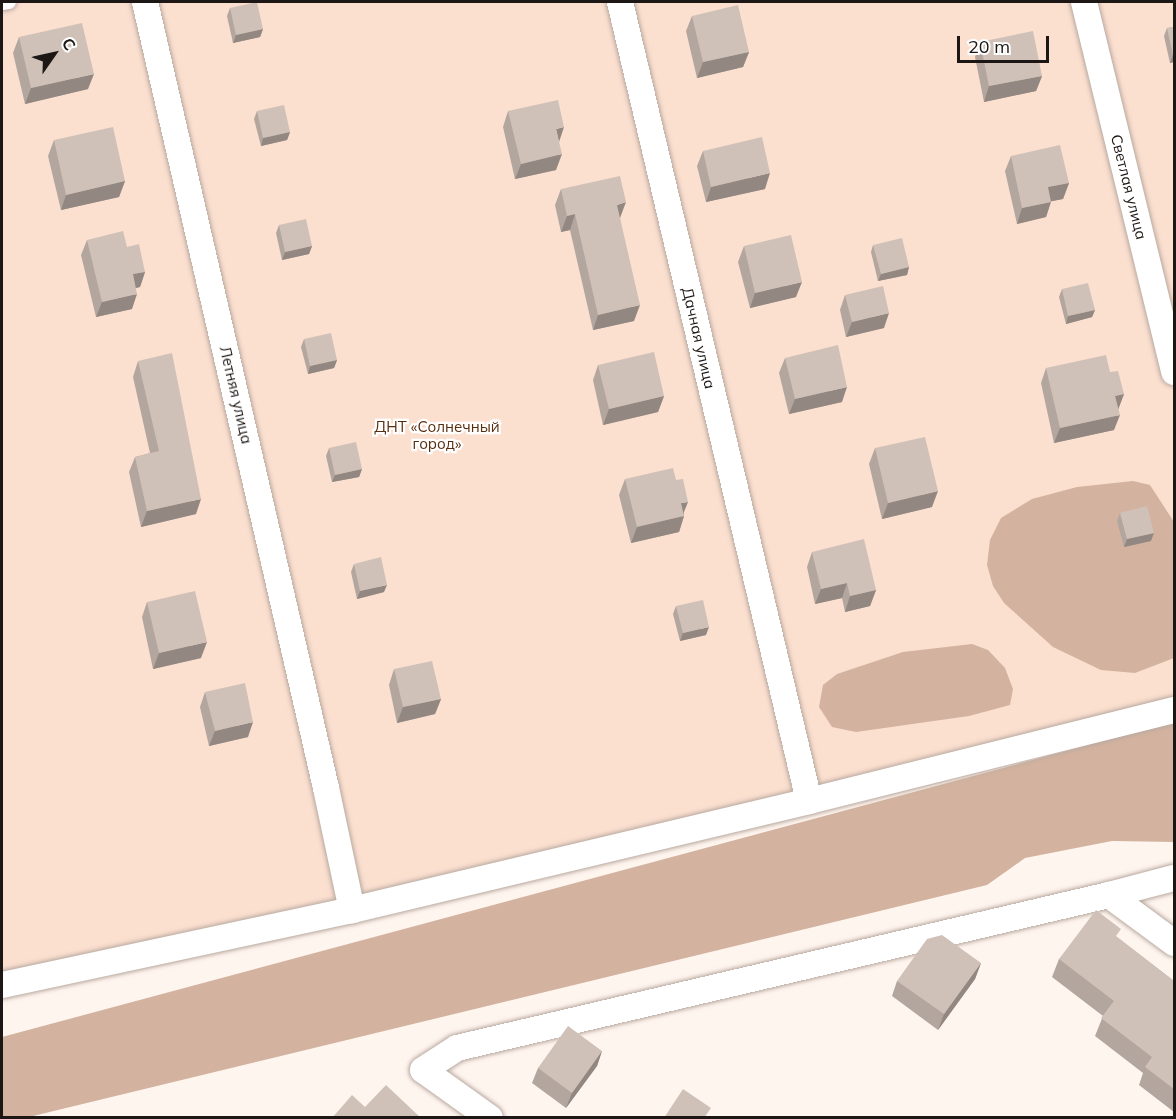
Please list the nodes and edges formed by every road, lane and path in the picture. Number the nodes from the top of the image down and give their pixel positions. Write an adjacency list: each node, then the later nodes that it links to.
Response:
1 (9, 2): 5 (lane)
2 (145, 2): 11 (street, Летняя улица)
3 (620, 2): 8 (street, Дачная улица)
4 (1084, 2): 6 (street, Светлая улица)
5 (2, 3)
6 (1174, 372)
7 (1174, 710): 8 (street)
8 (809, 801): 11 (street)
9 (1174, 878): 10 (street)
10 (1109, 895): 12 (street); 14 (street)
11 (352, 910): 13 (street)
12 (1174, 943)
13 (2, 985)
14 (490, 1118)

